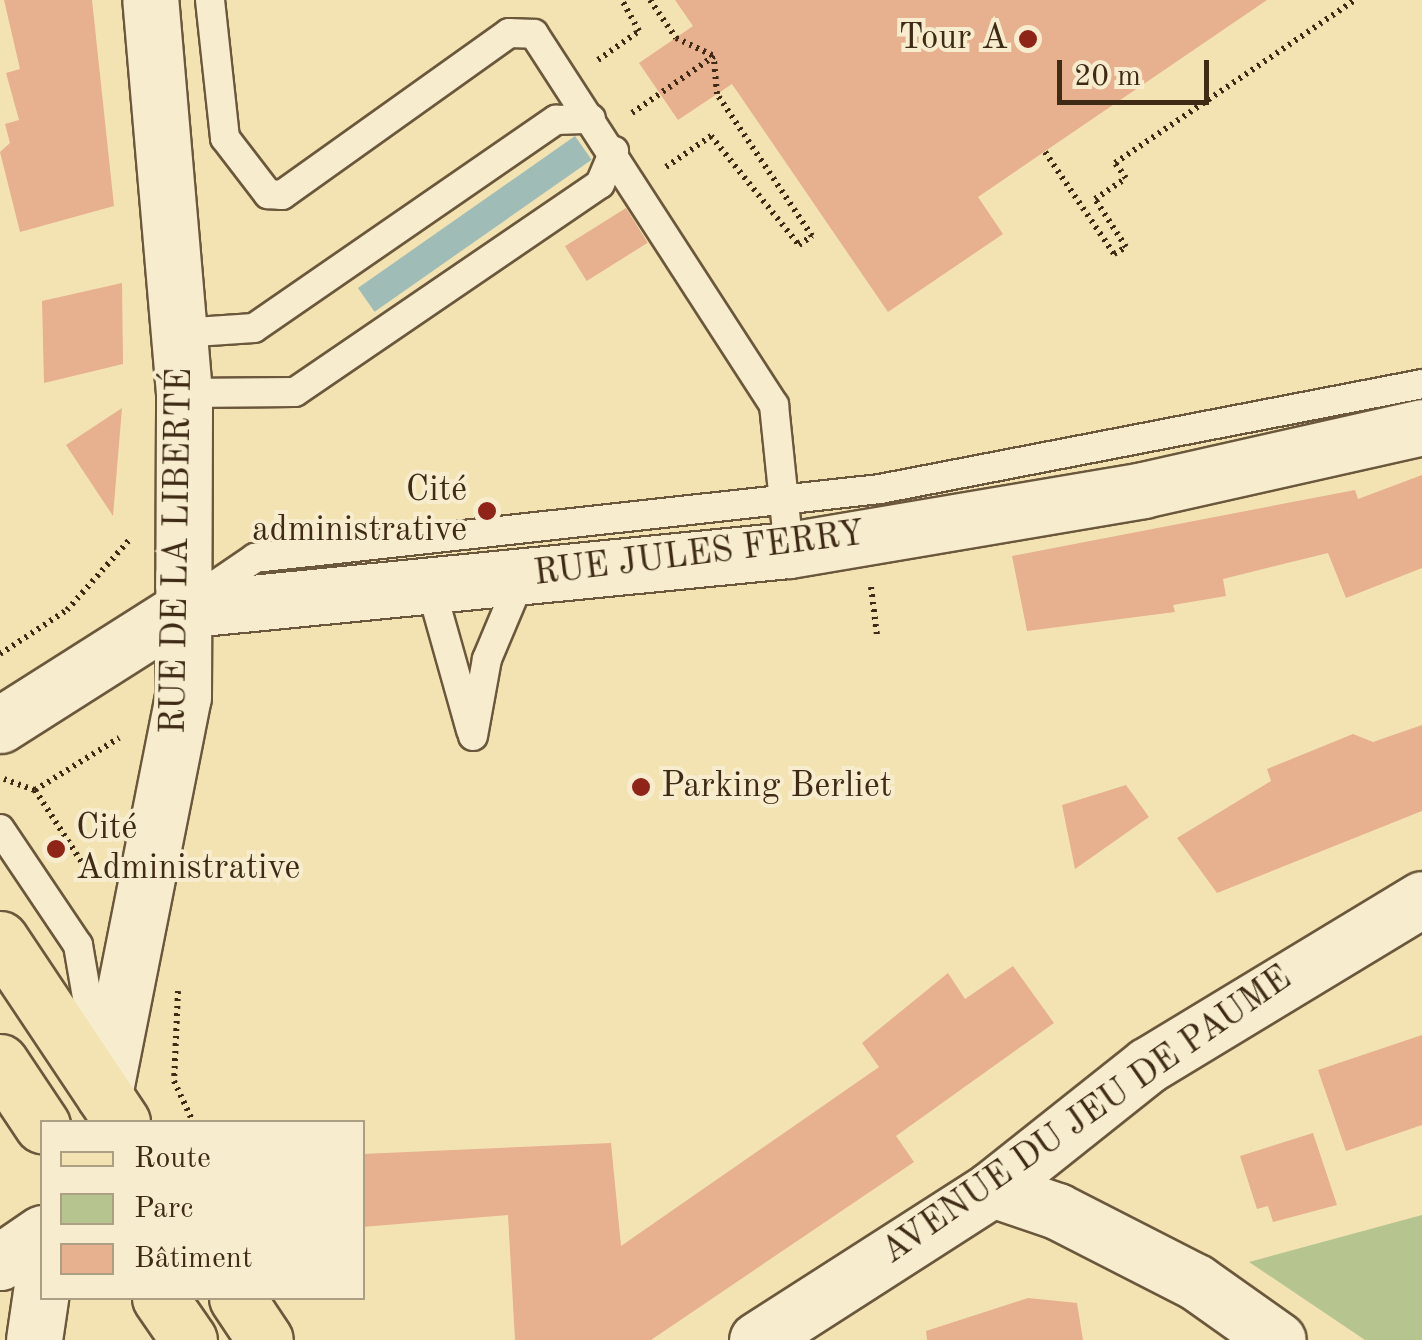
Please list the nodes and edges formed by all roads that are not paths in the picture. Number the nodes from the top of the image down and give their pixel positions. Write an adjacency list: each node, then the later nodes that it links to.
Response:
1 (150, 0): 5 (street, RUE DE LA LIBERTÉ)
2 (210, 0): 3 (lane)
3 (591, 119): 4 (lane); 5 (lane)
4 (614, 151): 7 (lane); 9 (lane)
5 (180, 333): 7 (street, RUE DE LA LIBERTÉ)
6 (1422, 384): 9 (lane)
7 (184, 394): 12 (street, RUE DE LA LIBERTÉ)
8 (1422, 427): 9 (street, RUE JULES FERRY)
9 (786, 525): 10 (street, RUE JULES FERRY); 12 (lane)
10 (521, 578): 11 (street, RUE JULES FERRY); 11 (lane)
11 (431, 588): 12 (street, RUE JULES FERRY)
12 (181, 610): 13 (street, RUE JULES FERRY); 18 (street, RUE DE LA LIBERTÉ)
13 (0, 725)
14 (0, 828): 18 (lane)
15 (1422, 899): 20 (street, AVENUE DU JEU DE PAUME)
16 (0, 939): 18 (main road)
17 (0, 1062): 19 (main road)
18 (109, 1114)
19 (40, 1122)
20 (992, 1189): 29 (street, AVENUE DU JEU DE PAUME); 30 (street)
21 (40, 1234): 22 (street)
22 (0, 1262)
23 (40, 1299): 26 (street)
24 (161, 1300): 27 (main road)
25 (238, 1300): 28 (main road)
26 (34, 1340)
27 (189, 1340)
28 (265, 1340)
29 (757, 1340)
30 (1278, 1340)

